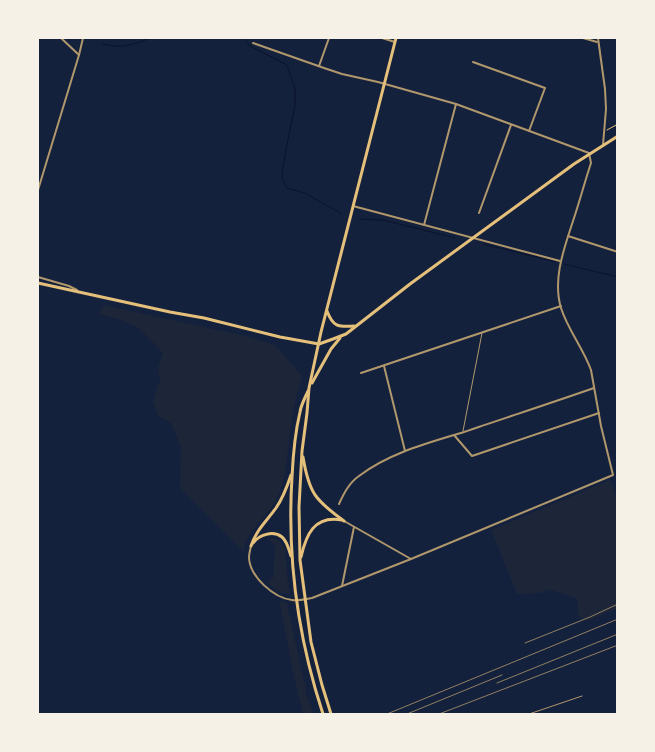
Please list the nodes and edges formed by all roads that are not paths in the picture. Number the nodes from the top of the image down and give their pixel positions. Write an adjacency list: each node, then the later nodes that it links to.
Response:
1 (61, 38): 10 (street)
2 (83, 38): 10 (street)
3 (329, 38): 12 (street)
4 (382, 38): 7 (street)
5 (583, 38): 8 (street)
6 (598, 38): 8 (street)
7 (396, 40): 13 (main road)
8 (598, 42): 18 (street)
9 (253, 43): 12 (street)
10 (79, 55): 20 (street)
11 (473, 62): 16 (street)
12 (319, 66): 13 (street)
13 (384, 84): 14 (street); 21 (main road)
14 (456, 104): 15 (street); 23 (street)
15 (511, 125): 16 (street); 22 (street)
16 (529, 131): 19 (street)
17 (618, 136): 18 (main road)
18 (603, 144): 19 (main road)
19 (590, 153): 24 (street); 25 (main road)
20 (38, 190)
21 (353, 206): 23 (street); 32 (main road)
22 (479, 213)
23 (424, 225): 25 (street)
24 (568, 236): 26 (street); 27 (street)
25 (474, 238): 27 (street); 33 (main road)
26 (618, 252)
27 (560, 261): 31 (street)
28 (38, 277): 30 (street)
29 (38, 283): 30 (main road)
30 (82, 292): 36 (main road)
31 (561, 306): 34 (street); 40 (street)
32 (327, 310): 33 (main road); 36 (main road)
33 (355, 326): 35 (main road)
34 (482, 333): 37 (street); 42 (lane)
35 (342, 336): 36 (main road); 39 (main road)
36 (319, 344): 39 (main road)
37 (384, 366): 38 (street); 45 (street)
38 (361, 373)
39 (309, 388): 44 (main road); 46 (main road)
40 (594, 388): 41 (street); 42 (street)
41 (599, 413): 43 (street); 51 (street)
42 (463, 432): 43 (street)
43 (454, 435): 45 (street)
44 (302, 451): 48 (main road); 52 (main road)
45 (405, 451): 47 (street)
46 (293, 470): 50 (main road); 53 (main road)
47 (340, 504)
48 (344, 521): 49 (street); 52 (main road)
49 (354, 527): 51 (street); 54 (street)
50 (251, 546): 53 (main road); 54 (street)
51 (411, 559): 54 (street)
52 (300, 560): 57 (main road)
53 (293, 566): 56 (main road)
54 (342, 586)
55 (582, 696): 58 (lane)
56 (323, 714)
57 (331, 714)
58 (528, 714)

